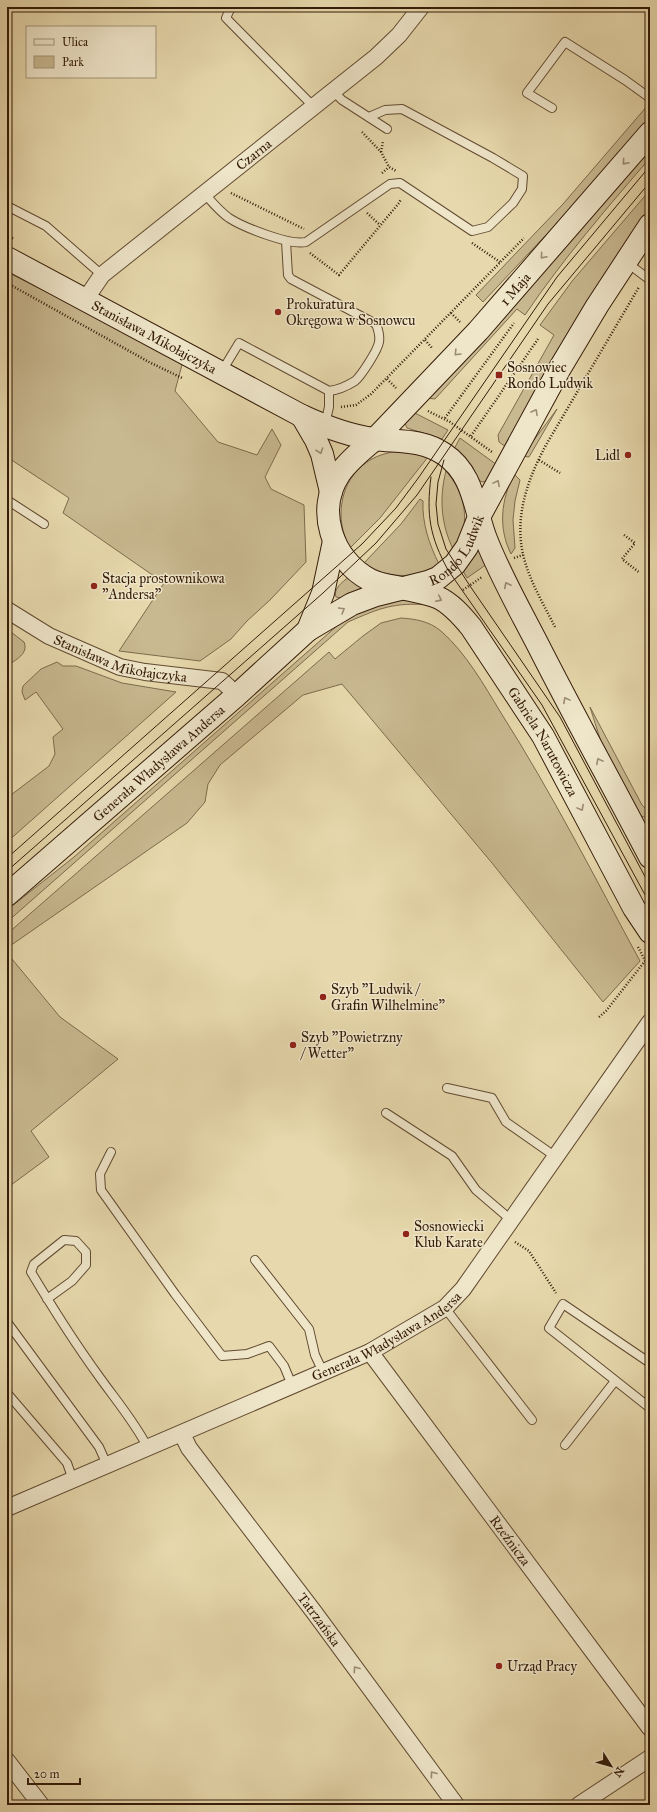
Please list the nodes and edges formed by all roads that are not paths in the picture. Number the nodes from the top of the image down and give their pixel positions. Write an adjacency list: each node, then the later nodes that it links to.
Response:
1 (232, 7): 5 (lane)
2 (421, 7): 3 (street, Czarna)
3 (334, 92): 5 (street, Czarna); 7 (lane)
4 (650, 98): 6 (lane)
5 (314, 107): 10 (street, Czarna)
6 (552, 108)
7 (369, 117): 8 (lane); 13 (lane)
8 (386, 132)
9 (650, 133): 23 (main road, 1 Maja, one-way to 23)
10 (204, 193): 13 (lane); 16 (street, Czarna)
11 (7, 206): 16 (lane)
12 (650, 225): 15 (main road)
13 (286, 241): 20 (lane)
14 (7, 258): 18 (main road, Stanisława Mikołajczyka)
15 (625, 262): 17 (lane); 26 (main road, one-way to 15)
16 (102, 275): 18 (street, Czarna)
17 (650, 280)
18 (85, 300): 19 (main road, Stanisława Mikołajczyka)
19 (221, 373): 20 (lane); 21 (main road, Stanisława Mikołajczyka)
20 (329, 391): 22 (lane)
21 (302, 416): 22 (main road, Stanisława Mikołajczyka); 24 (main road, one-way to 24)
22 (326, 416): 23 (main road, Stanisława Mikołajczyka)
23 (375, 439): 24 (main road, Rondo Ludwik); 26 (main road, Rondo Ludwik)
24 (331, 492): 28 (main road, Rondo Ludwik)
25 (7, 500): 27 (lane)
26 (479, 517): 29 (main road, Rondo Ludwik); 33 (main road, one-way to 26)
27 (44, 524)
28 (334, 540): 29 (main road, Rondo Ludwik); 31 (main road, Generała Władysława Andersa)
29 (401, 588): 31 (main road, Generała Władysława Andersa, one-way to 29); 35 (main road, Gabriela Narutowicza, one-way to 35)
30 (7, 610): 32 (street, Stanisława Mikołajczyka)
31 (308, 630): 32 (main road, Generała Władysława Andersa)
32 (237, 695): 34 (main road, Generała Władysława Andersa)
33 (647, 845)
34 (7, 895)
35 (650, 932)
36 (650, 1022): 40 (street, Generała Władysława Andersa)
37 (446, 1088): 40 (lane)
38 (386, 1113): 41 (lane)
39 (111, 1152): 50 (lane)
40 (556, 1157): 41 (street, Generała Władysława Andersa)
41 (511, 1220): 44 (street, Generała Władysława Andersa)
42 (255, 1260): 48 (lane)
43 (47, 1299): 43 (lane); 56 (lane)
44 (445, 1308): 46 (street, Generała Władysława Andersa); 53 (lane)
45 (7, 1322): 57 (lane)
46 (370, 1352): 48 (street, Generała Władysława Andersa); 60 (street, Rzeźnicza)
47 (650, 1363): 49 (lane)
48 (323, 1372): 50 (street, Generała Władysława Andersa)
49 (615, 1381): 52 (lane); 55 (lane)
50 (292, 1385): 54 (street, Generała Władysława Andersa)
51 (7, 1393): 58 (lane)
52 (650, 1408)
53 (532, 1420)
54 (182, 1434): 56 (street, Generała Władysława Andersa); 64 (street, Tatrzańska, one-way to 54)
55 (565, 1445)
56 (148, 1448): 57 (street, Generała Władysława Andersa)
57 (108, 1465): 58 (street, Generała Władysława Andersa)
58 (73, 1480): 59 (street, Generała Władysława Andersa)
59 (7, 1508)
60 (650, 1728)
61 (650, 1758): 65 (street)
62 (7, 1761): 63 (street)
63 (41, 1805)
64 (456, 1805)
65 (579, 1805)

